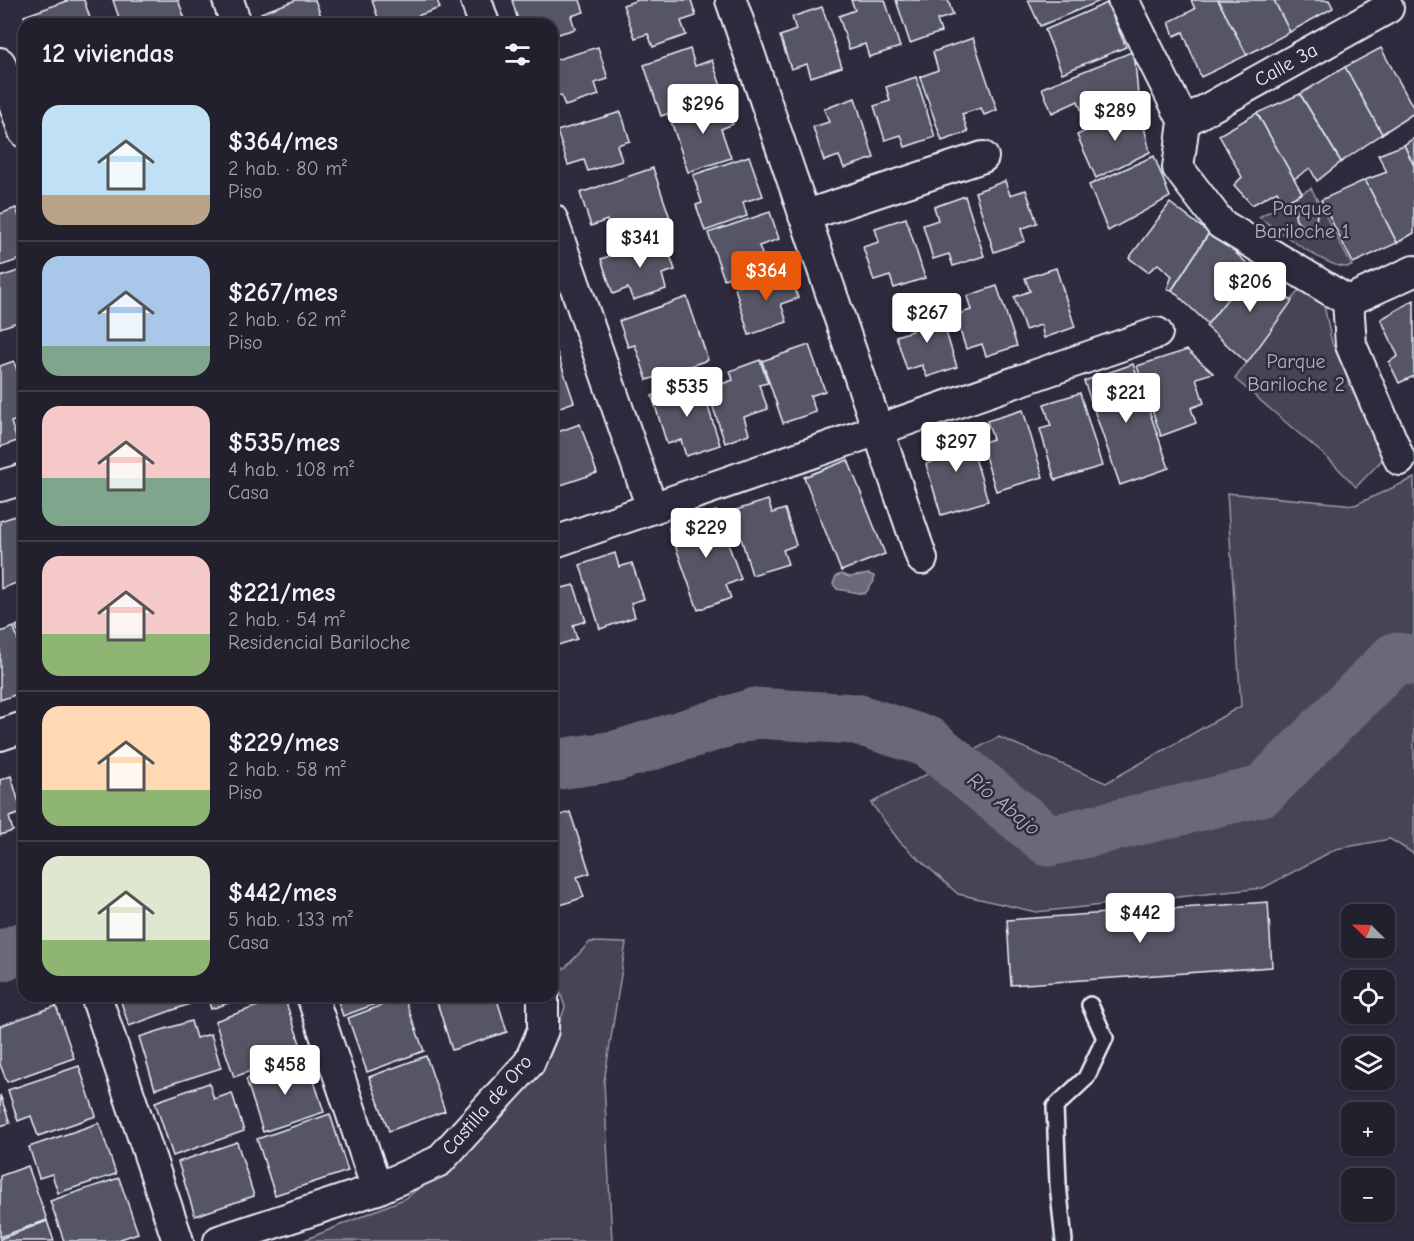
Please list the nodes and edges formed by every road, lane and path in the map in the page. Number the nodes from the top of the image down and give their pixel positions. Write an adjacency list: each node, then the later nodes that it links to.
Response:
1 (228, 0): 6 (street)
2 (476, 0): 7 (street)
3 (1123, 0): 10 (street)
4 (735, 1): 12 (street)
5 (1388, 8): 10 (street, Calle 3a)
6 (234, 18)
7 (482, 18)
8 (0, 63): 9 (street)
9 (18, 115)
10 (1184, 122): 15 (street)
11 (983, 157): 12 (street)
12 (804, 216): 17 (street)
13 (558, 236): 21 (street)
14 (1414, 271): 15 (street)
15 (1348, 302): 18 (street)
16 (1157, 333): 17 (street)
17 (878, 430): 21 (street); 23 (street)
18 (1400, 460)
19 (18, 480): 20 (street)
20 (0, 486)
21 (652, 508): 22 (street)
22 (558, 541)
23 (922, 559)
24 (18, 729): 25 (street)
25 (0, 735)
26 (98, 1002): 31 (street)
27 (314, 1002): 30 (street)
28 (543, 1002): 30 (street, Castilla de Oro)
29 (1090, 1005): 33 (lane)
30 (377, 1189): 32 (street, Castilla de Oro)
31 (177, 1241)
32 (219, 1241)
33 (1064, 1241)

